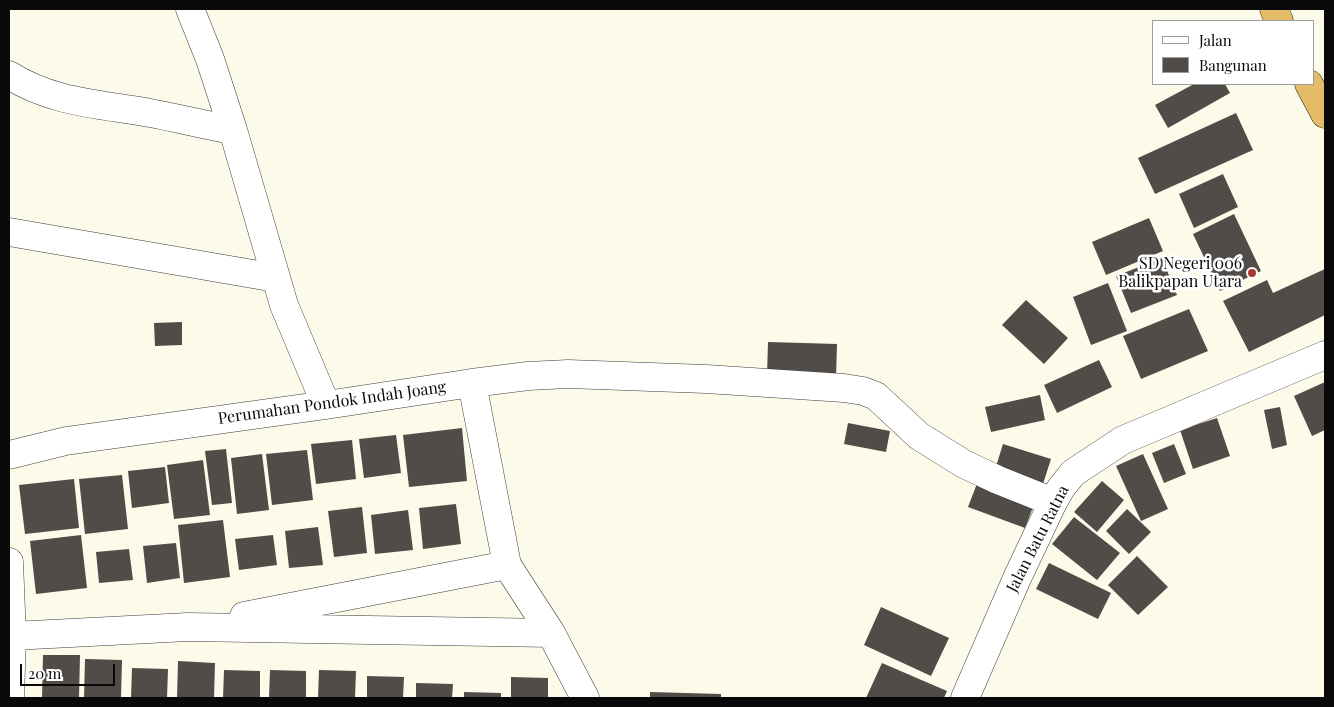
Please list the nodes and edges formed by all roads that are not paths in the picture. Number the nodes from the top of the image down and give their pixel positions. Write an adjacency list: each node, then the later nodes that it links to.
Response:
1 (190, 9): 5 (street)
2 (9, 75): 5 (street)
3 (1310, 85): 4 (highway)
4 (1325, 114)
5 (233, 130): 7 (street)
6 (9, 232): 7 (street)
7 (276, 278): 10 (street)
8 (1325, 355): 12 (street, Jalan Batu Ratna)
9 (472, 383): 10 (street, Perumahan Pondok Indah Joang); 12 (street, Perumahan Pondok Indah Joang); 14 (street)
10 (326, 405): 11 (street, Perumahan Pondok Indah Joang)
11 (9, 455)
12 (1053, 502): 20 (street, Jalan Batu Ratna)
13 (9, 562): 17 (street)
14 (508, 565): 15 (street); 16 (street)
15 (188, 627): 16 (street); 17 (street)
16 (552, 633): 19 (street)
17 (12, 636): 18 (street)
18 (10, 698)
19 (585, 698)
20 (966, 698)

